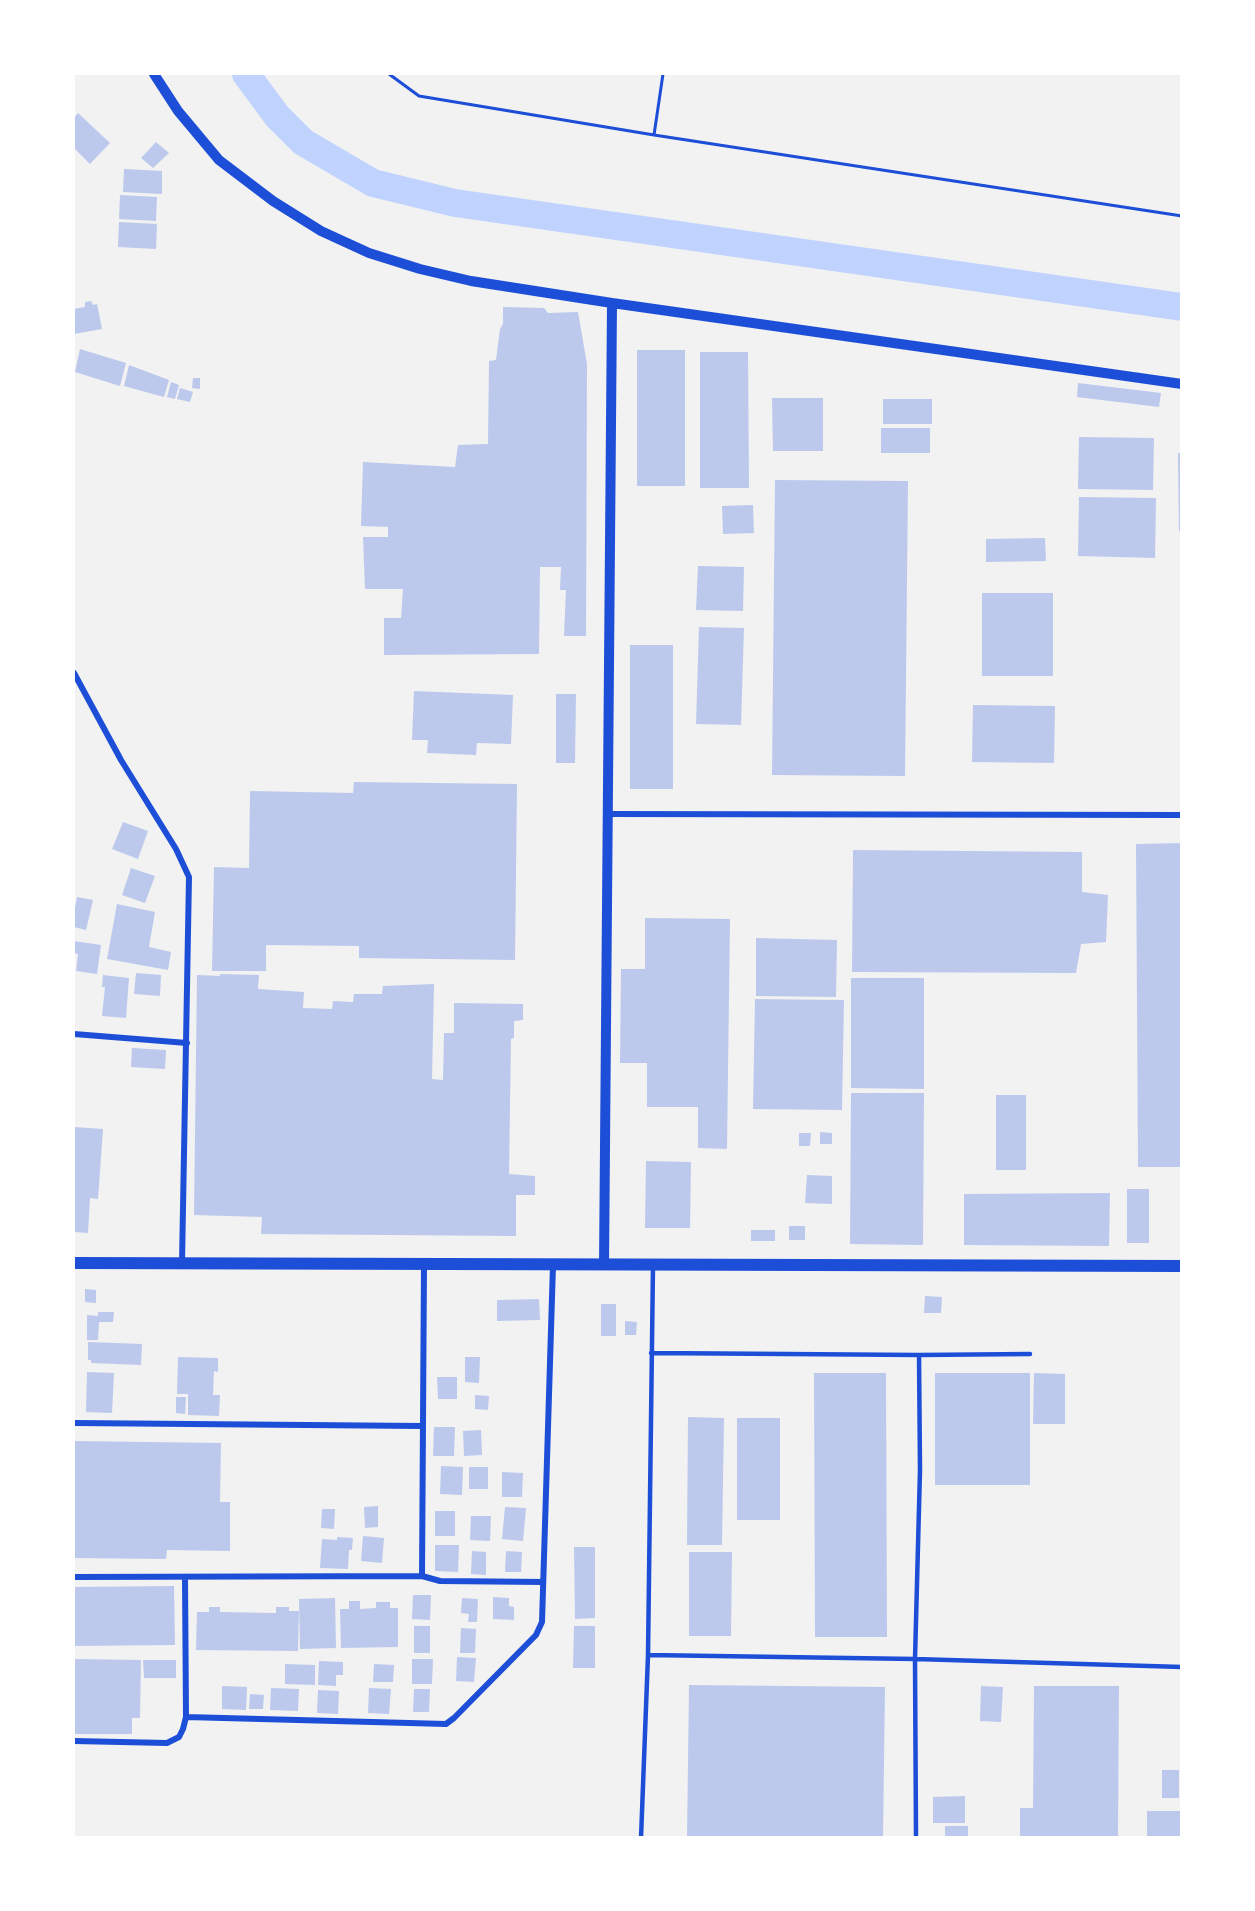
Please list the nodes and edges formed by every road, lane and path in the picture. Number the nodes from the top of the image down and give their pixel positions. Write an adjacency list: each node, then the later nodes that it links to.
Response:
1 (154, 74): 6 (street)
2 (389, 74): 4 (path)
3 (663, 74): 4 (path)
4 (654, 135): 5 (path)
5 (1182, 216)
6 (612, 303): 7 (street); 9 (street)
7 (1182, 384)
8 (74, 673): 12 (street)
9 (608, 814): 10 (street); 17 (street)
10 (1182, 815)
11 (74, 1034): 12 (street)
12 (187, 1043): 14 (street)
13 (74, 1263): 14 (main road)
14 (182, 1263): 15 (main road)
15 (424, 1264): 16 (main road); 24 (street)
16 (553, 1265): 17 (main road); 28 (street)
17 (604, 1265): 18 (main road)
18 (653, 1265): 19 (main road); 20 (lane)
19 (1182, 1266)
20 (651, 1353): 22 (lane); 29 (lane)
21 (1030, 1354): 22 (lane)
22 (920, 1355): 30 (lane)
23 (74, 1424): 24 (street)
24 (422, 1426): 25 (street)
25 (422, 1576): 27 (street); 28 (street)
26 (74, 1577): 27 (street)
27 (185, 1578): 32 (street)
28 (543, 1582): 32 (street)
29 (648, 1655): 30 (lane); 34 (lane)
30 (915, 1659): 31 (lane); 35 (lane)
31 (1182, 1667)
32 (186, 1717): 33 (street)
33 (74, 1741)
34 (641, 1838)
35 (916, 1838)

